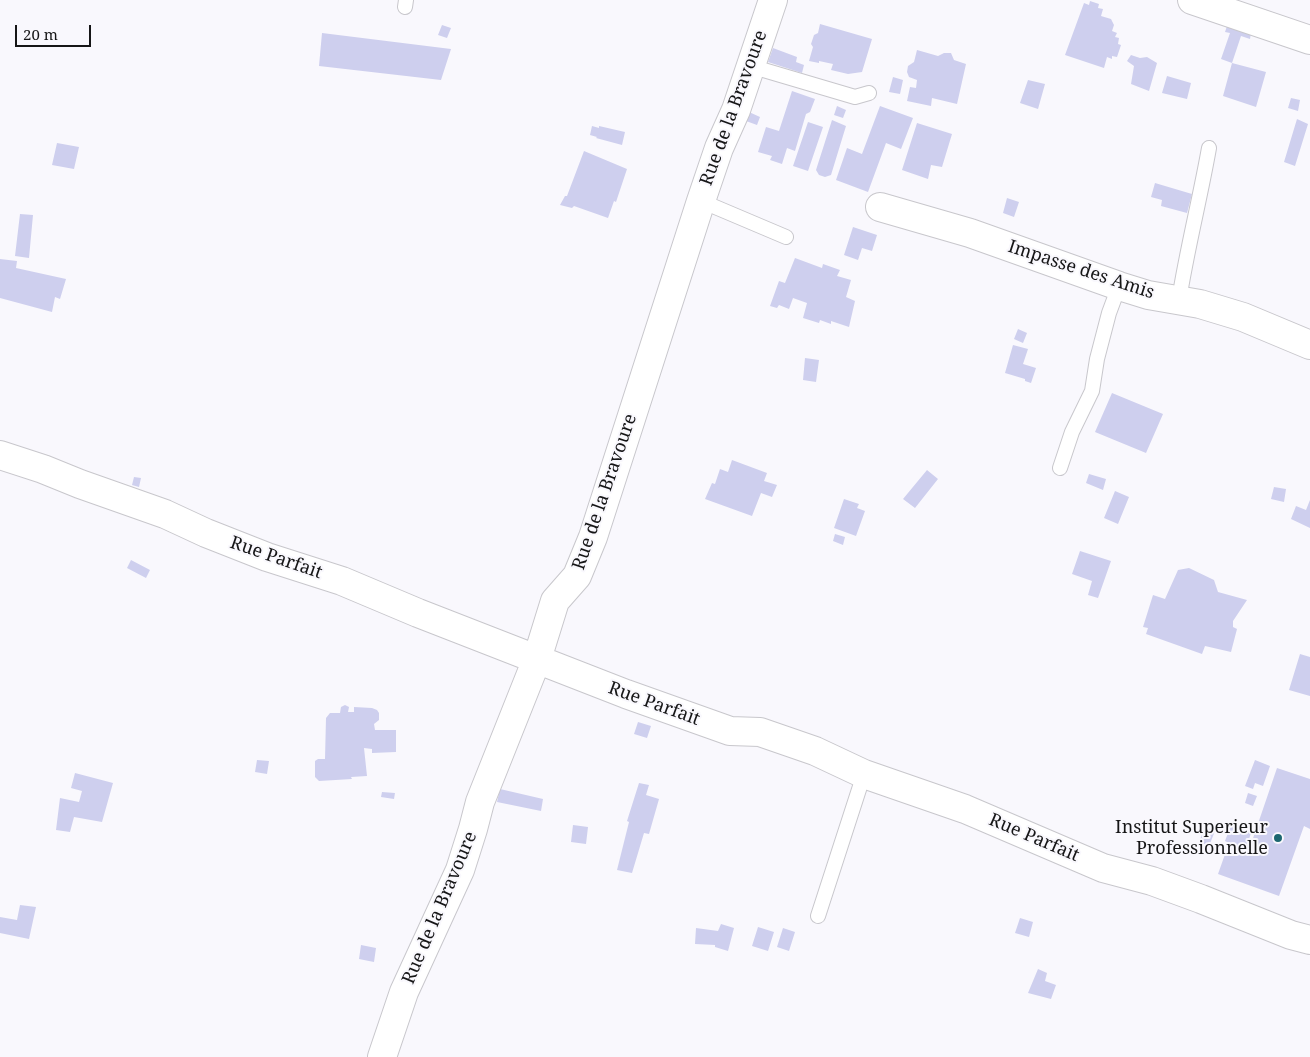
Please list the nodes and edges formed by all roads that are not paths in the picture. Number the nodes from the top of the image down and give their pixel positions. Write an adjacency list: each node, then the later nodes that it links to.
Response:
1 (773, 0): 4 (street, Rue de la Bravoure)
2 (1192, 0): 3 (street)
3 (1310, 40)
4 (750, 66): 5 (lane); 7 (street, Rue de la Bravoure)
5 (869, 93)
6 (1209, 148): 11 (lane)
7 (700, 201): 9 (lane); 15 (street, Rue de la Bravoure)
8 (880, 206): 10 (street, Impasse des Amis)
9 (786, 237)
10 (1119, 286): 11 (street, Impasse des Amis); 14 (lane)
11 (1179, 300): 12 (street, Impasse des Amis)
12 (1310, 345)
13 (0, 456): 15 (street, Rue Parfait)
14 (1060, 468)
15 (537, 659): 16 (street, Rue Parfait); 19 (street, Rue de la Bravoure)
16 (864, 774): 17 (lane); 18 (street, Rue Parfait)
17 (818, 916)
18 (1310, 940)
19 (382, 1057)

